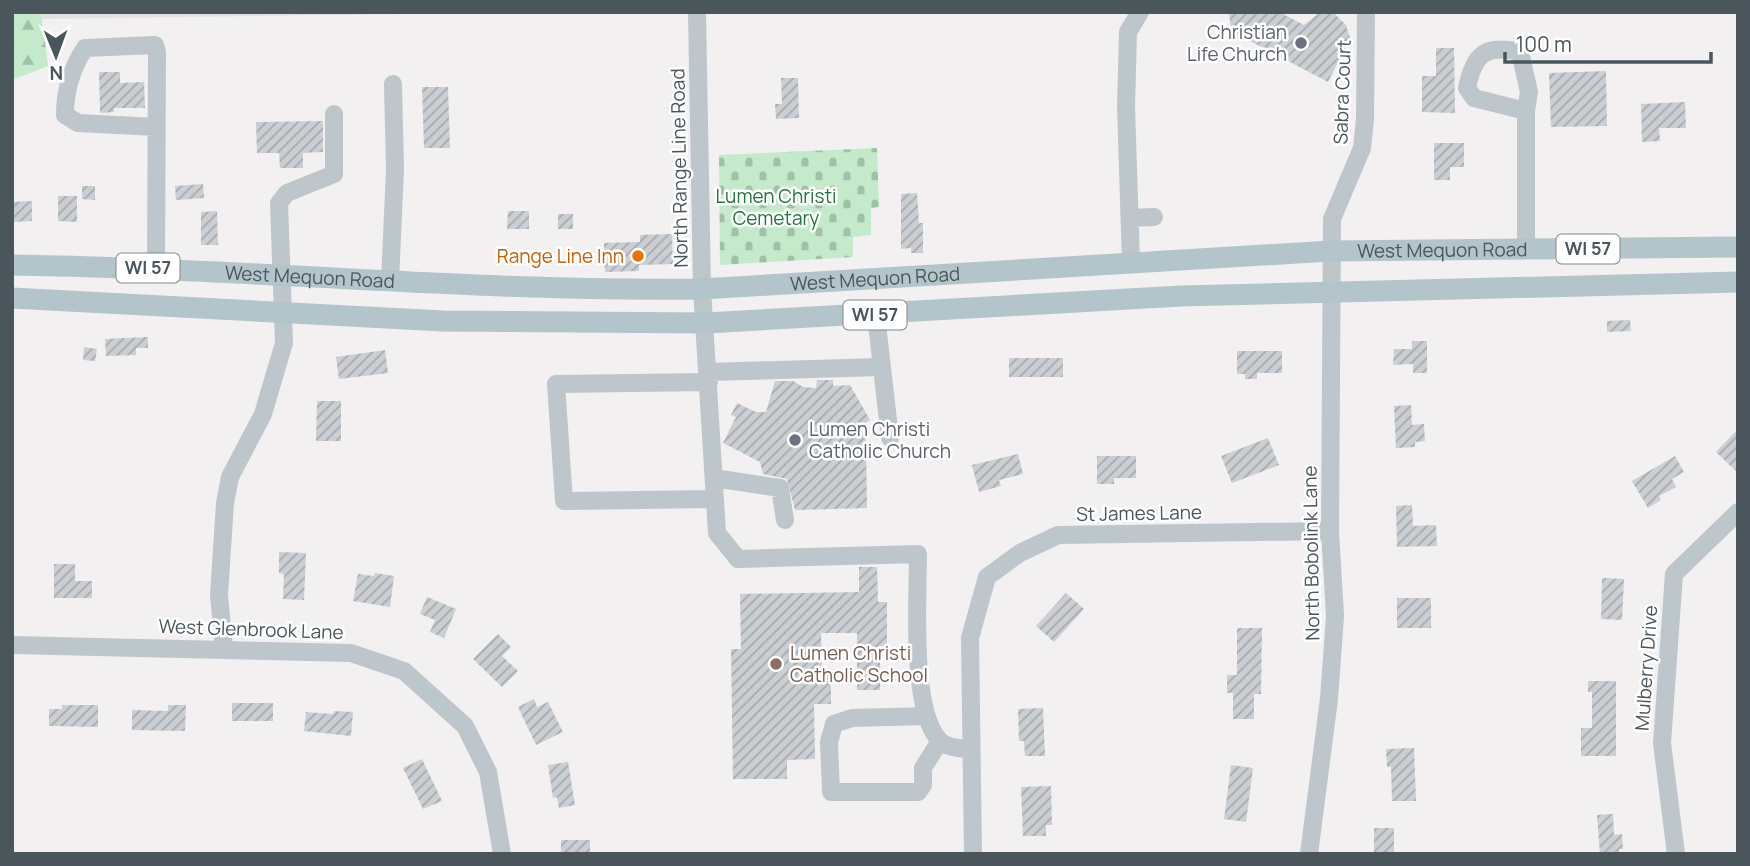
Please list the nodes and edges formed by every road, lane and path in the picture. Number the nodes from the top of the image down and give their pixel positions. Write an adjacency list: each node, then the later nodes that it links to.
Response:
1 (697, 12): 19 (street, North Range Line Road)
2 (1140, 12): 9 (street)
3 (1366, 12): 12 (street, Sabra Court)
4 (393, 84): 17 (street)
5 (1526, 111): 11 (street)
6 (334, 114): 16 (street)
7 (156, 127): 7 (street); 15 (street)
8 (1154, 217): 9 (street)
9 (1130, 218): 13 (street)
10 (1738, 247): 11 (main road, West Mequon Road / WI 57)
11 (1527, 249): 12 (main road, West Mequon Road / WI 57)
12 (1331, 251): 13 (main road, West Mequon Road / WI 57); 20 (street, North Bobolink Lane)
13 (1131, 261): 19 (main road, West Mequon Road / WI 57)
14 (12, 265): 15 (main road, West Mequon Road / WI 57)
15 (156, 268): 16 (main road, West Mequon Road / WI 57)
16 (283, 276): 17 (main road, West Mequon Road / WI 57); 22 (street)
17 (390, 282): 19 (main road, West Mequon Road / WI 57)
18 (1738, 282): 20 (main road, West Mequon Road / WI 57)
19 (702, 289): 24 (street, North Range Line Road)
20 (1331, 292): 23 (main road, West Mequon Road / WI 57); 32 (street, North Bobolink Lane)
21 (12, 298): 22 (main road, West Mequon Road / WI 57)
22 (284, 310): 24 (main road, West Mequon Road / WI 57); 34 (street)
23 (876, 315): 24 (main road, West Mequon Road / WI 57); 25 (street)
24 (706, 323): 26 (street, North Range Line Road)
25 (880, 367): 26 (street); 27 (street)
26 (709, 377): 28 (street, North Range Line Road); 29 (street)
27 (890, 438)
28 (714, 478): 29 (street, North Range Line Road); 31 (street)
29 (716, 499): 35 (street, North Range Line Road)
30 (1738, 512): 41 (street, Mulberry Drive)
31 (785, 520)
32 (1331, 531): 37 (street, St James Lane); 40 (street, North Bobolink Lane)
33 (12, 646): 34 (street, West Glenbrook Lane)
34 (224, 648): 38 (street, West Glenbrook Lane)
35 (926, 716): 36 (street); 36 (street)
36 (940, 741): 37 (street)
37 (971, 750): 39 (street, St James Lane)
38 (502, 854)
39 (973, 854)
40 (1309, 854)
41 (1676, 854)

